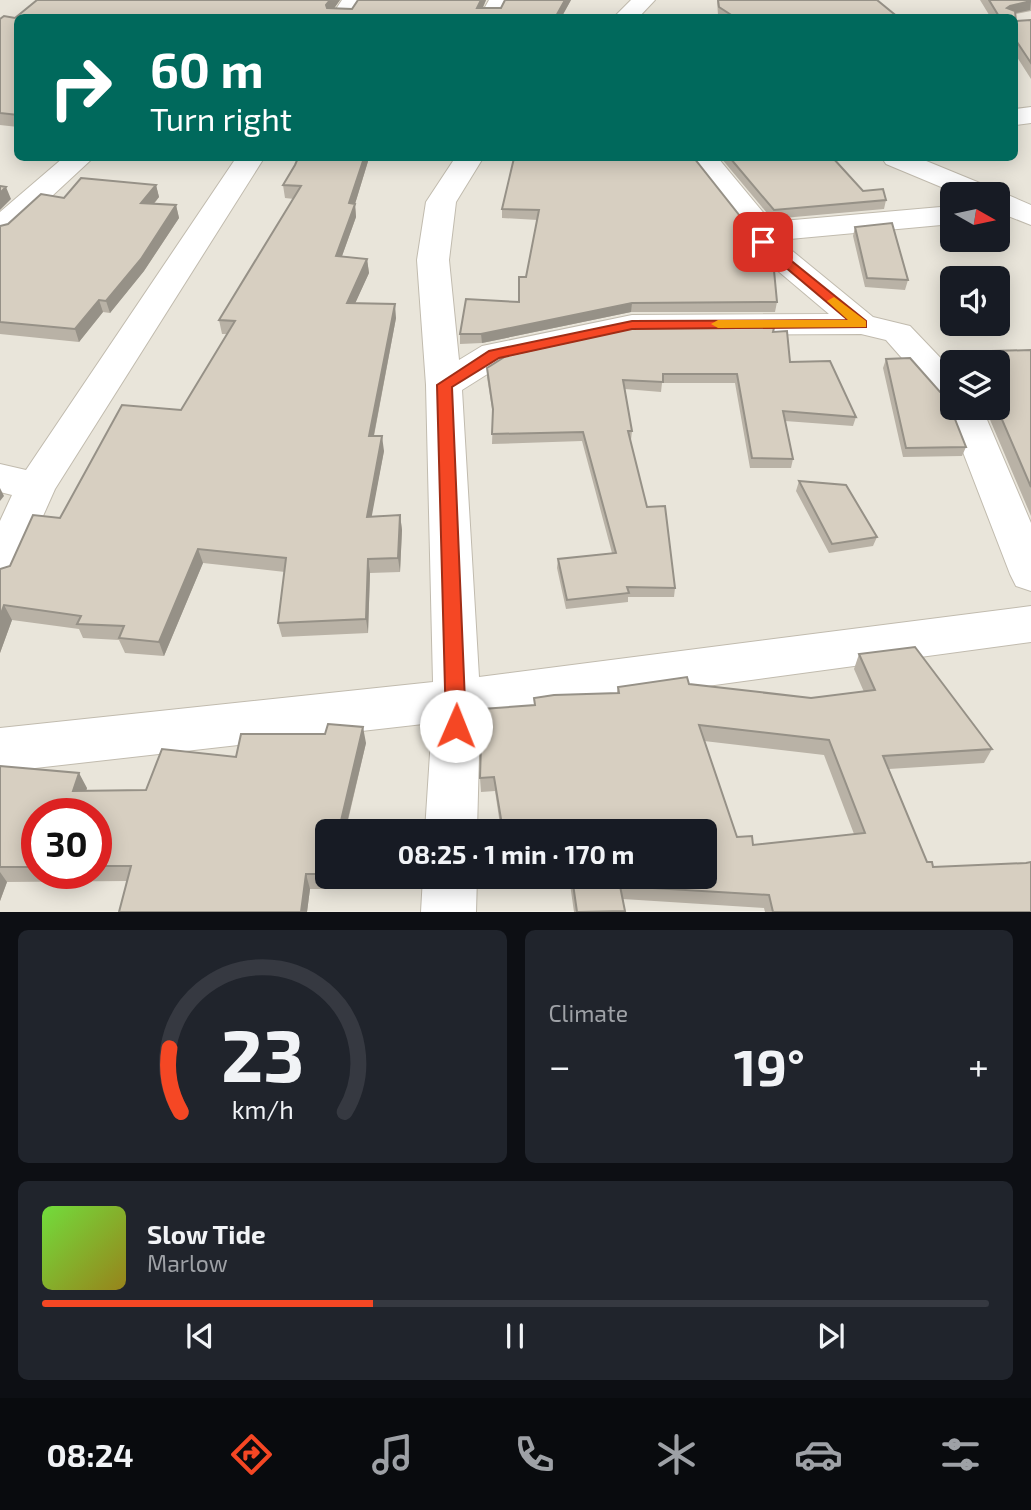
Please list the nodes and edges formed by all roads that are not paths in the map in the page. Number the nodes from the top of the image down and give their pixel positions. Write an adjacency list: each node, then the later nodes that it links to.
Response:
1 (618, 0): 2 (street)
2 (643, 1): 3 (street)
3 (628, 14)
4 (76, 161): 11 (street)
5 (248, 161): 17 (street)
6 (467, 161): 15 (street)
7 (706, 161): 12 (street)
8 (903, 161): 9 (street)
9 (953, 182)
10 (940, 216): 12 (street)
11 (0, 228)
12 (763, 232): 13 (street)
13 (861, 324): 14 (street); 15 (street)
14 (940, 379)
15 (444, 385): 21 (street)
16 (969, 420): 19 (street)
17 (18, 482): 18 (street)
18 (0, 567)
19 (1031, 574)
20 (1031, 624): 21 (street)
21 (457, 700): 22 (street); 23 (street)
22 (0, 750)
23 (452, 819)
24 (449, 889): 25 (street)
25 (448, 912)

